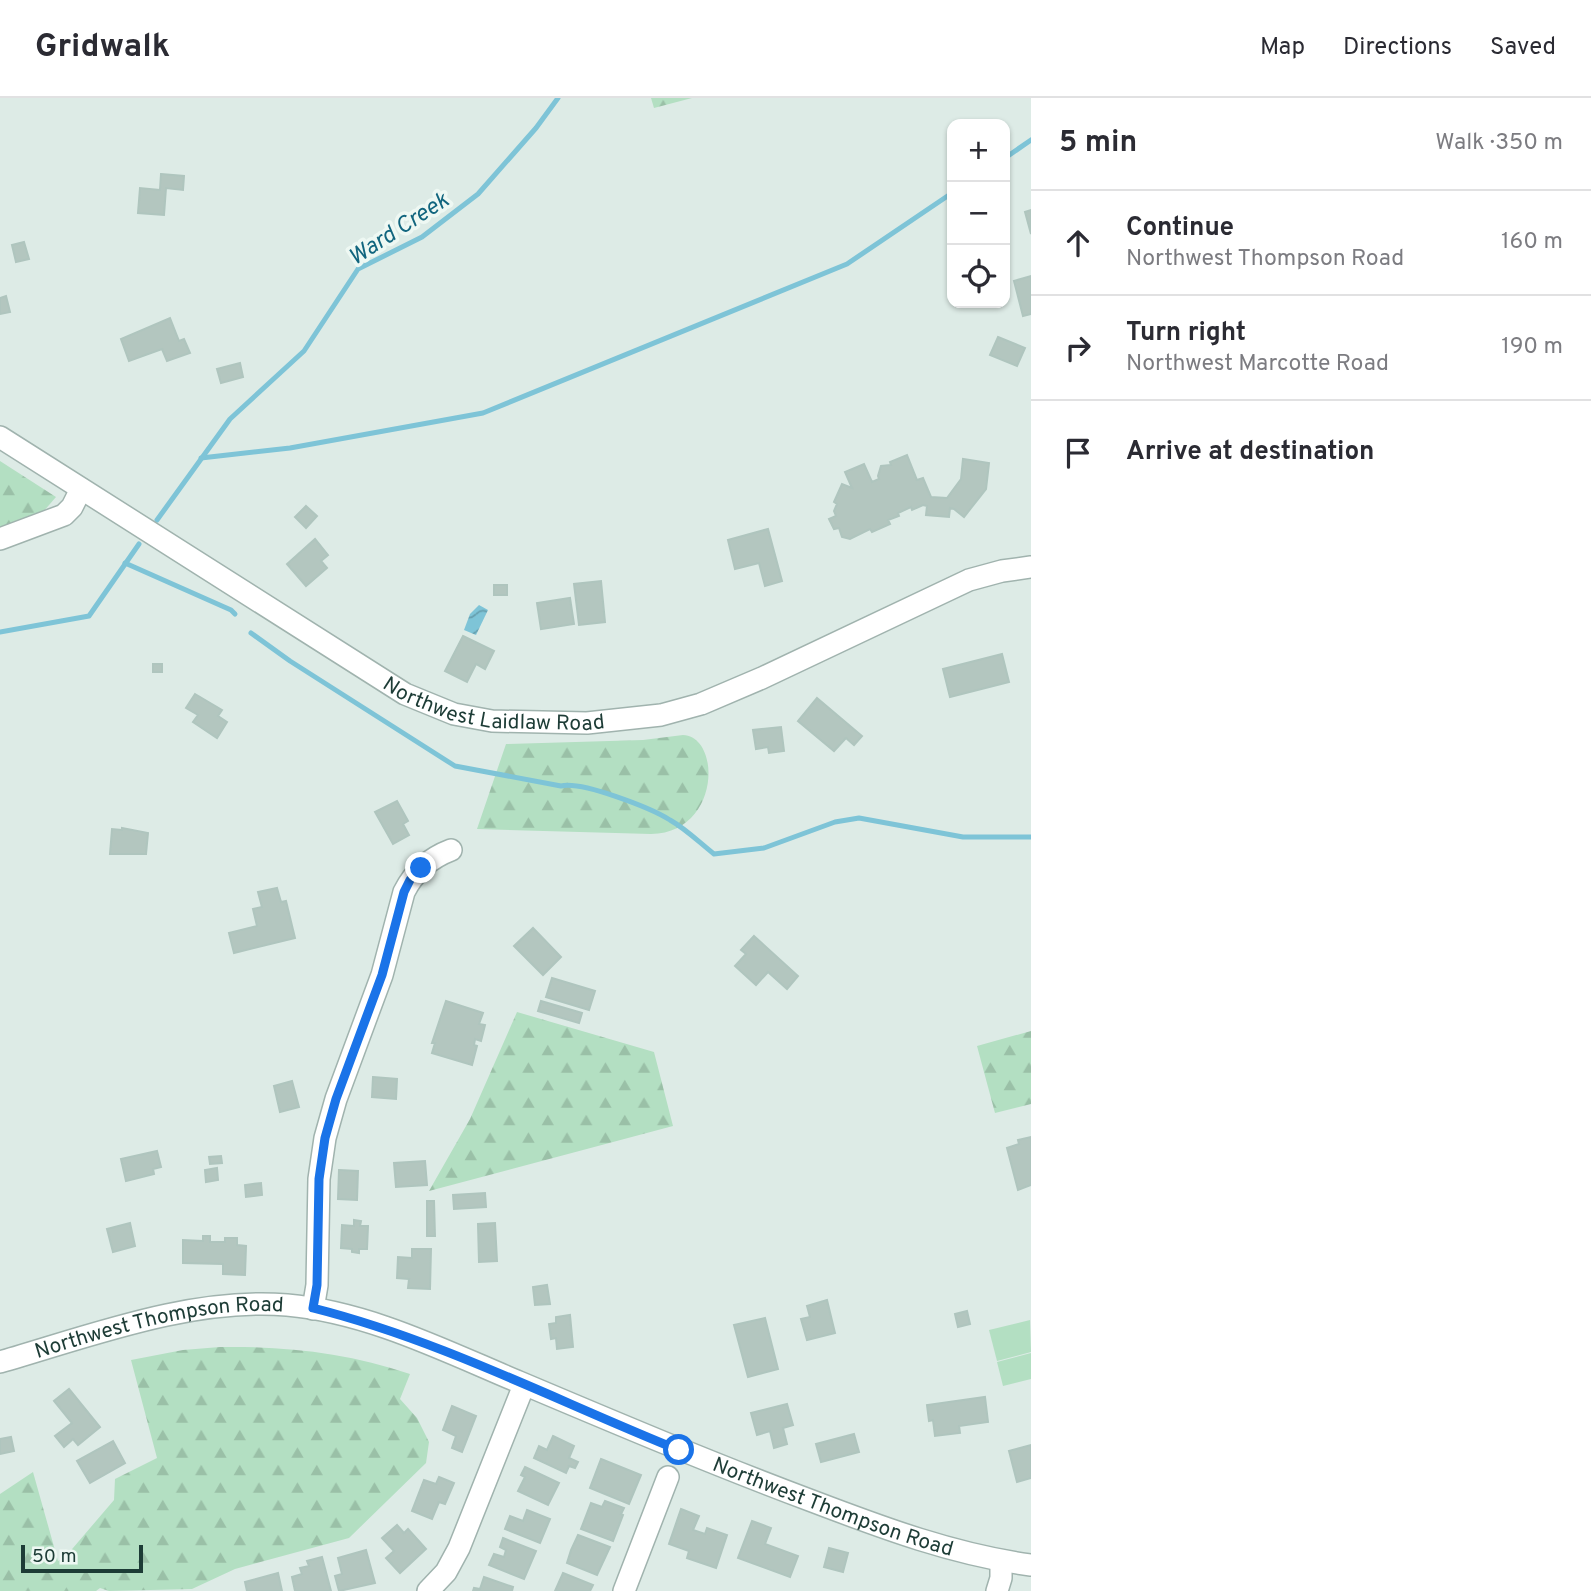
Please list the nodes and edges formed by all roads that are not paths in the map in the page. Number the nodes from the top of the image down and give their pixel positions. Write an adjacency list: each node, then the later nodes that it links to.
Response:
1 (0, 437): 2 (street, Northwest Laidlaw Road)
2 (81, 489): 3 (street); 4 (street, Northwest Laidlaw Road)
3 (0, 539)
4 (1031, 567)
5 (451, 850): 6 (street)
6 (313, 1308): 7 (street, Northwest Thompson Road); 8 (street, Northwest Thompson Road)
7 (0, 1362)
8 (524, 1385): 10 (street, Northwest Thompson Road); 12 (street)
9 (668, 1477): 13 (street)
10 (1001, 1561): 11 (street, Northwest Thompson Road); 14 (street)
11 (1031, 1565)
12 (428, 1591)
13 (624, 1591)
14 (997, 1591)

